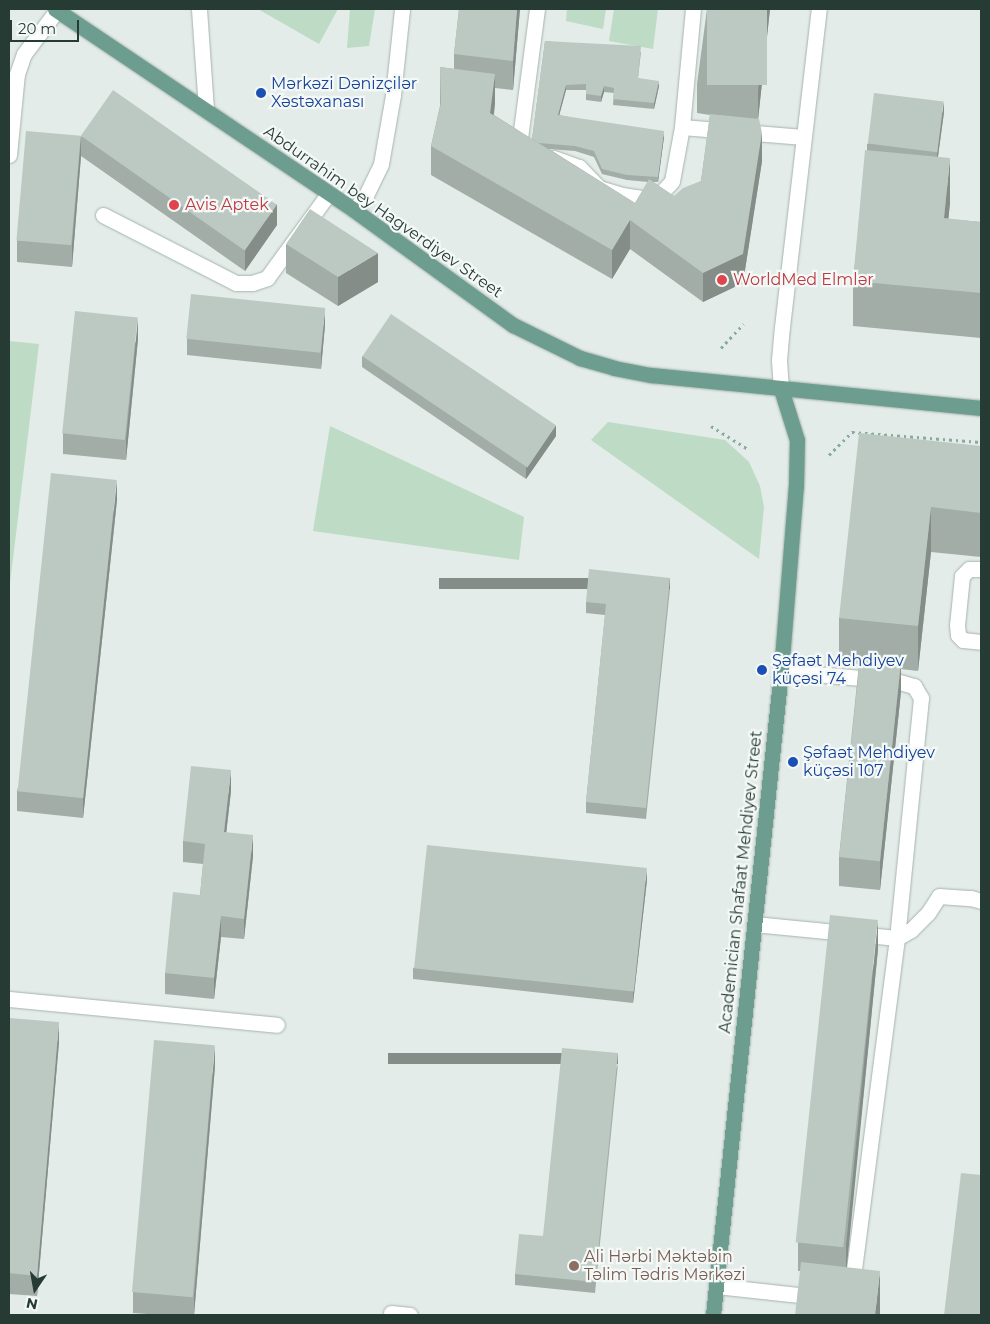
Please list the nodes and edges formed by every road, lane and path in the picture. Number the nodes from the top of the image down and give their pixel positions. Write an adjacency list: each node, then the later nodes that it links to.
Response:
1 (56, 9): 7 (main road, Abdurrahim bey Hagverdiyev Street); 10 (street)
2 (199, 9): 7 (street)
3 (402, 9): 12 (street)
4 (537, 9): 8 (street)
5 (693, 9): 8 (street)
6 (819, 9): 9 (street)
7 (206, 110): 11 (main road, Abdurrahim bey Hagverdiyev Street)
8 (682, 127): 9 (street)
9 (804, 137): 16 (street)
10 (9, 156)
11 (329, 193): 12 (main road, Abdurrahim bey Hagverdiyev Street); 13 (street)
12 (354, 210): 16 (main road, Abdurrahim bey Hagverdiyev Street)
13 (103, 215)
14 (743, 324): 15 (path)
15 (721, 348)
16 (781, 389): 17 (main road, Abdurrahim bey Hagverdiyev Street); 24 (main road, Academician Shafaat Mehdiyev Street)
17 (981, 408)
18 (711, 426): 20 (path)
19 (981, 442): 21 (path)
20 (748, 448)
21 (829, 455)
22 (981, 569): 23 (street)
23 (981, 642)
24 (781, 671): 26 (main road, Academician Shafaat Mehdiyev Street); 27 (street)
25 (981, 902): 27 (street)
26 (754, 924): 27 (street); 30 (main road, Academician Shafaat Mehdiyev Street)
27 (897, 938): 30 (street)
28 (9, 999): 29 (street)
29 (277, 1025)
30 (717, 1286): 33 (main road, Academician Shafaat Mehdiyev Street)
31 (391, 1313): 32 (street)
32 (410, 1315)
33 (713, 1315)

